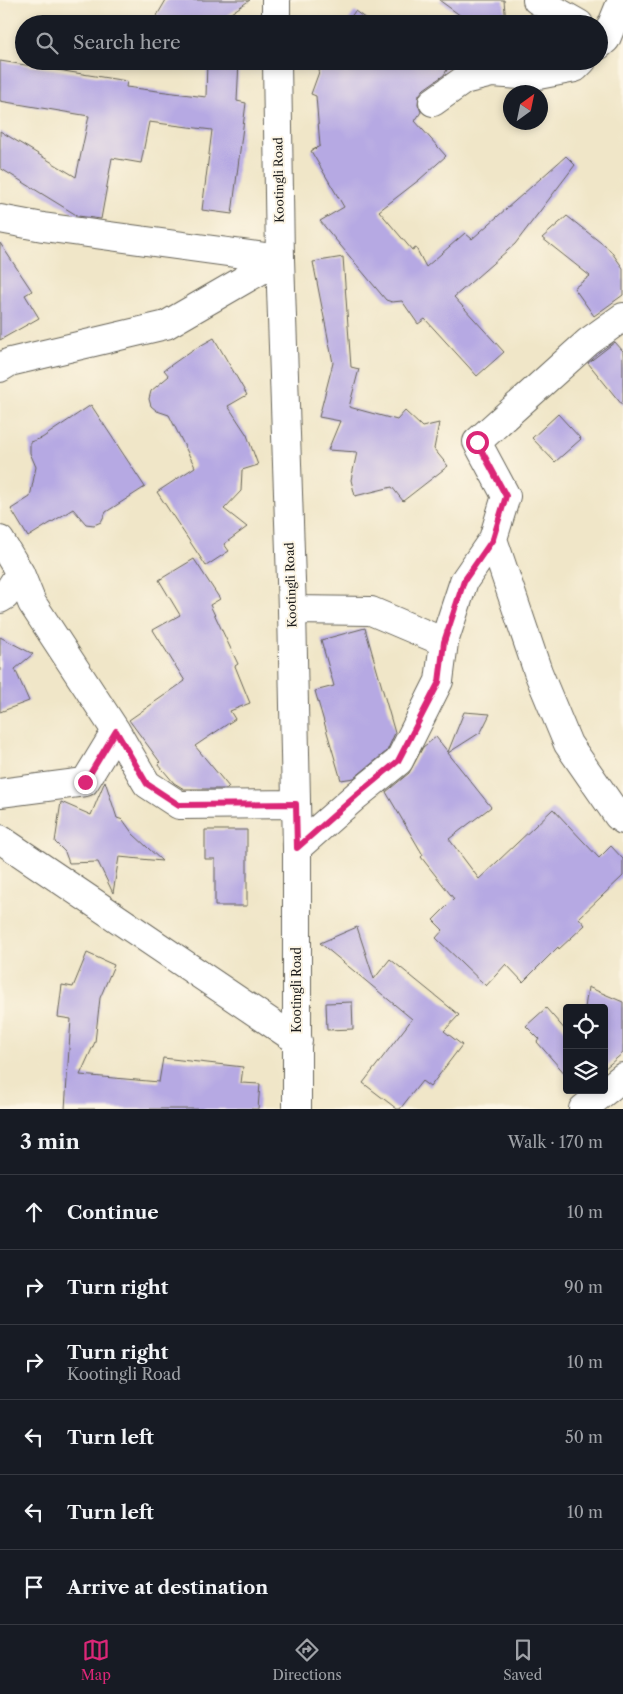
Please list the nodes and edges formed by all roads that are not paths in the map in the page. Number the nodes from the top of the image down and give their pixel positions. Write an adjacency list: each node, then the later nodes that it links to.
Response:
1 (276, 0): 4 (street)
2 (536, 0): 5 (street)
3 (622, 0): 6 (street)
4 (276, 15)
5 (563, 15)
6 (608, 40)
7 (277, 70): 11 (street, Kootingli Road)
8 (564, 70): 9 (street)
9 (433, 102)
10 (0, 219): 11 (street)
11 (280, 259): 13 (street); 18 (street, Kootingli Road)
12 (623, 318): 14 (street)
13 (0, 368)
14 (493, 539): 19 (street); 23 (street)
15 (0, 540): 16 (street)
16 (20, 573): 17 (street); 20 (street)
17 (0, 599)
18 (292, 610): 19 (street); 22 (street, Kootingli Road)
19 (444, 642): 25 (street)
20 (116, 731): 21 (street); 22 (street)
21 (0, 794)
22 (296, 804): 25 (street, Kootingli Road)
23 (623, 820)
24 (0, 839): 26 (street)
25 (297, 848): 26 (street, Kootingli Road)
26 (298, 1041): 28 (street, Kootingli Road)
27 (623, 1077): 29 (street)
28 (297, 1109)
29 (583, 1109)

